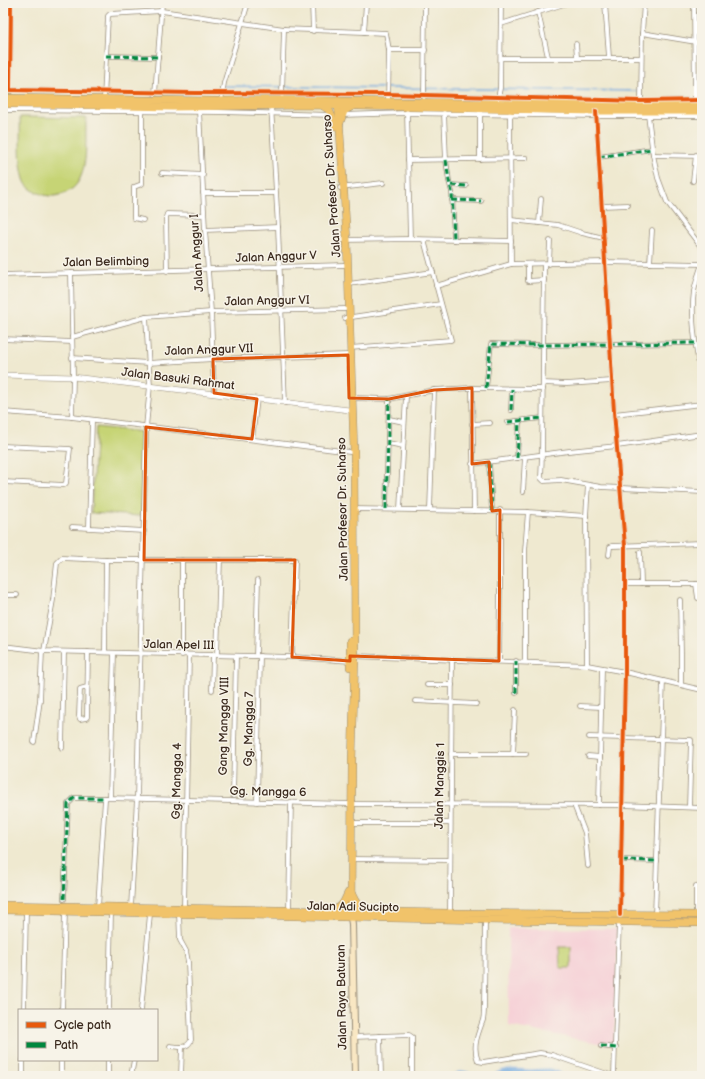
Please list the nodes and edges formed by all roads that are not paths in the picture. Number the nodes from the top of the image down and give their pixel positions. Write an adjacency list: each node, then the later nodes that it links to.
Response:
1 (11, 3): 33 (street)
2 (162, 3): 13 (street)
3 (248, 3): 15 (street)
4 (312, 3): 18 (street)
5 (366, 3): 19 (street)
6 (425, 3): 25 (street)
7 (501, 3): 16 (street)
8 (567, 3): 12 (street)
9 (605, 3): 30 (street)
10 (644, 3): 20 (street)
11 (694, 3): 21 (street)
12 (562, 4): 14 (street)
13 (162, 11): 15 (street); 26 (street); 27 (street)
14 (538, 12): 16 (street); 28 (street)
15 (242, 24): 17 (street); 41 (street)
16 (501, 24): 31 (street)
17 (284, 29): 18 (street); 38 (street)
18 (313, 31): 19 (street)
19 (364, 32): 24 (street)
20 (642, 33): 21 (street); 32 (street)
21 (694, 42): 22 (street); 48 (street)
22 (702, 43)
23 (576, 44): 29 (street)
24 (389, 50): 25 (street); 35 (street)
25 (425, 50): 37 (street)
26 (106, 56): 27 (street); 34 (street)
27 (158, 57): 36 (street)
28 (548, 57): 29 (street); 31 (street)
29 (577, 57): 30 (street)
30 (609, 57): 32 (street)
31 (500, 58): 40 (street)
32 (641, 58): 45 (street)
33 (8, 88): 34 (street); 39 (main road)
34 (104, 93): 36 (main road); 39 (main road)
35 (388, 93): 37 (main road); 38 (street); 52 (main road)
36 (155, 94): 44 (main road)
37 (424, 95): 40 (main road)
38 (282, 96): 41 (main road); 52 (main road)
39 (7, 98)
40 (498, 98): 43 (street); 50 (main road)
41 (221, 100): 44 (main road); 44 (main road); 47 (main road); 57 (street)
42 (702, 100): 48 (street)
43 (550, 101): 45 (main road); 50 (main road)
44 (197, 103): 49 (main road); 72 (street, Jalan Anggur I)
45 (641, 103): 48 (main road)
46 (3, 104): 49 (main road)
47 (271, 105): 52 (main road); 57 (street)
48 (698, 108): 59 (main road); 60 (street)
49 (190, 109): 54 (street)
50 (510, 109): 56 (main road); 58 (main road); 68 (street)
51 (3, 110): 54 (street)
52 (337, 110): 53 (street); 53 (main road); 57 (street); 77 (main road, Jalan Profesor Dr. Suharso)
53 (407, 110): 55 (main road); 69 (street)
54 (142, 111): 86 (street)
55 (444, 111): 56 (main road); 70 (street)
56 (480, 111): 67 (street)
57 (272, 114): 79 (street)
58 (596, 114): 59 (main road); 65 (street)
59 (648, 114): 61 (street)
60 (702, 116)
61 (652, 149): 62 (street); 65 (street)
62 (653, 155): 63 (street); 99 (street)
63 (696, 155): 64 (street); 73 (street)
64 (702, 156)
65 (599, 157): 84 (street)
66 (526, 158): 68 (street)
67 (480, 159): 68 (street); 70 (street)
68 (512, 159): 87 (street)
69 (408, 160): 70 (street); 93 (street)
70 (446, 160): 75 (street)
71 (162, 173): 72 (street)
72 (203, 175): 78 (street, Jalan Anggur I)
73 (693, 181)
74 (383, 183): 77 (street)
75 (451, 185): 76 (street); 81 (street)
76 (466, 186)
77 (342, 187): 94 (main road, Jalan Profesor Dr. Suharso)
78 (203, 193): 79 (street); 85 (street, Jalan Anggur I)
79 (276, 193): 89 (street)
80 (541, 199): 88 (street)
81 (452, 200): 82 (street); 96 (street)
82 (481, 201)
83 (628, 205): 84 (street)
84 (602, 206): 92 (street)
85 (204, 215): 90 (street, Jalan Anggur I); 109 (street)
86 (143, 220)
87 (511, 220): 88 (street); 98 (street)
88 (539, 223): 92 (street)
89 (278, 227): 90 (street); 107 (street)
90 (205, 230): 108 (street, Jalan Anggur I)
91 (652, 230): 101 (street)
92 (604, 238): 100 (street)
93 (410, 239): 94 (street); 95 (street)
94 (345, 240): 106 (main road, Jalan Profesor Dr. Suharso); 114 (main road, Jalan Profesor Dr. Suharso)
95 (424, 240): 96 (street); 110 (street)
96 (454, 240): 98 (street)
97 (550, 241): 104 (street)
98 (511, 242): 102 (street)
99 (702, 248)
100 (604, 262): 101 (street); 104 (street); 125 (street)
101 (650, 263): 105 (street)
102 (511, 264): 103 (street); 115 (street)
103 (528, 264): 104 (street); 113 (street)
104 (547, 264): 113 (street)
105 (702, 264): 124 (street)
106 (344, 265): 107 (street, Jalan Anggur V); 117 (main road, Jalan Profesor Dr. Suharso)
107 (279, 266): 108 (street, Jalan Anggur V); 118 (street)
108 (208, 269): 109 (street, Jalan Belimbing); 119 (street, Jalan Anggur I)
109 (167, 271): 111 (street, Jalan Belimbing)
110 (433, 272): 114 (street); 115 (street)
111 (71, 273): 112 (street, Jalan Belimbing); 123 (street)
112 (3, 275)
113 (544, 280): 126 (street)
114 (349, 284): 121 (main road, Jalan Profesor Dr. Suharso)
115 (436, 286): 116 (street)
116 (441, 304): 121 (street); 127 (street, Jalan Anggur VII)
117 (345, 309): 118 (street, Jalan Anggur VI); 121 (main road, Jalan Profesor Dr. Suharso)
118 (281, 311): 119 (street, Jalan Anggur VI); 129 (street)
119 (211, 312): 120 (street, Jalan Anggur VI); 131 (street, Jalan Anggur I)
120 (146, 317): 123 (street, Jalan Anggur VI); 132 (street)
121 (348, 318): 127 (main road, Jalan Profesor Dr. Suharso)
122 (3, 339): 123 (street, Jalan Anggur VI)
123 (72, 339): 130 (street)
124 (695, 343): 125 (street); 128 (street)
125 (610, 344): 126 (street); 135 (street)
126 (543, 345): 137 (street); 140 (street)
127 (349, 351): 129 (street, Jalan Anggur VII); 146 (main road, Jalan Profesor Dr. Suharso)
128 (700, 354): 136 (street)
129 (284, 357): 131 (street, Jalan Anggur VII); 149 (street)
130 (72, 358): 132 (street, Jalan Anggur VII); 134 (street)
131 (213, 359): 132 (street, Jalan Anggur VII); 144 (street, Jalan Anggur I)
132 (148, 363): 138 (street)
133 (3, 375): 134 (street, Jalan Basuki Rahmat)
134 (73, 377): 138 (street, Jalan Basuki Rahmat); 155 (street)
135 (612, 381): 137 (street); 154 (street)
136 (702, 382)
137 (543, 383): 142 (street)
138 (150, 386): 144 (street, Jalan Basuki Rahmat); 164 (street)
139 (472, 388): 140 (street); 143 (street); 163 (street)
140 (486, 388): 141 (street)
141 (512, 388): 142 (street); 152 (street)
142 (543, 389): 156 (street)
143 (434, 390): 145 (street); 185 (street)
144 (214, 393): 147 (street, Jalan Basuki Rahmat)
145 (406, 396): 148 (street); 160 (street)
146 (351, 398): 148 (street); 151 (main road, Jalan Profesor Dr. Suharso)
147 (257, 399): 149 (street, Jalan Basuki Rahmat); 166 (street)
148 (390, 399): 157 (street)
149 (285, 403): 151 (street, Jalan Basuki Rahmat)
150 (702, 404): 154 (street)
151 (351, 410): 171 (main road, Jalan Profesor Dr. Suharso); 182 (main road, Jalan Profesor Dr. Suharso)
152 (511, 410)
153 (3, 412): 155 (street)
154 (614, 414): 170 (street)
155 (72, 417): 158 (street)
156 (542, 418): 159 (street); 172 (street)
157 (389, 419): 160 (street); 167 (street)
158 (92, 420): 164 (street); 192 (street)
159 (519, 420): 161 (street); 174 (street)
160 (404, 422): 169 (street)
161 (508, 422)
162 (490, 423): 163 (street)
163 (472, 424): 176 (street)
164 (146, 427): 166 (street); 193 (street)
165 (702, 434): 170 (street)
166 (252, 439): 171 (street)
167 (388, 443): 169 (street); 183 (street)
168 (3, 446): 177 (street)
169 (403, 446): 184 (street)
170 (617, 446): 172 (street); 179 (street)
171 (350, 452): 182 (main road, Jalan Profesor Dr. Suharso)
172 (542, 455): 173 (street); 178 (street)
173 (525, 457): 174 (street); 180 (street)
174 (517, 458): 175 (street)
175 (489, 462): 176 (street); 188 (street)
176 (472, 464): 187 (street)
177 (3, 482)
178 (588, 485): 179 (street); 190 (street)
179 (621, 488): 181 (street); 195 (street)
180 (523, 492)
181 (702, 492)
182 (353, 509): 183 (street); 224 (main road, Jalan Profesor Dr. Suharso)
183 (386, 509): 184 (street)
184 (400, 510): 185 (street)
185 (430, 510): 187 (street)
186 (500, 510): 188 (street); 189 (street); 226 (street)
187 (474, 511): 188 (street)
188 (492, 511)
189 (528, 512): 190 (street); 228 (street)
190 (586, 516): 229 (street)
191 (72, 527): 192 (street)
192 (88, 528): 193 (street)
193 (144, 530): 199 (street)
194 (702, 543): 195 (street)
195 (625, 546): 197 (street); 203 (street)
196 (640, 552): 204 (street)
197 (609, 554)
198 (106, 560): 199 (street); 212 (street); 213 (street)
199 (144, 560): 200 (street); 217 (street)
200 (182, 560): 201 (street); 218 (street)
201 (220, 560): 220 (street); 223 (street)
202 (258, 580): 222 (street, Gg. Mangga 7)
203 (626, 584): 204 (street); 231 (street)
204 (641, 584): 205 (street)
205 (696, 584): 206 (street); 209 (street)
206 (702, 584)
207 (3, 595): 208 (street)
208 (17, 595)
209 (698, 598)
210 (680, 600): 234 (street)
211 (3, 646): 212 (street, Jalan Apel III)
212 (43, 651): 214 (street, Jalan Apel III); 250 (street)
213 (105, 651)
214 (64, 652): 215 (street, Jalan Apel III); 251 (street)
215 (88, 652): 216 (street, Jalan Apel III); 236 (street)
216 (114, 653): 217 (street, Jalan Apel III); 259 (street)
217 (140, 654): 218 (street, Jalan Apel III); 260 (street)
218 (182, 655): 219 (street, Jalan Apel III)
219 (190, 655): 220 (street, Jalan Apel III); 261 (street, Gg. Mangga 4)
220 (215, 655): 221 (street, Jalan Apel III); 237 (street)
221 (236, 656): 222 (street, Jalan Apel III); 257 (street, Gang Mangga VIII)
222 (258, 656): 223 (street, Jalan Apel III); 262 (street, Gg. Mangga 7)
223 (292, 657): 224 (street, Jalan Apel III)
224 (353, 659): 225 (street, Jalan Apel III); 264 (main road, Jalan Profesor Dr. Suharso)
225 (452, 659): 226 (street, Jalan Apel III); 235 (street, Jalan Manggis 1)
226 (498, 661): 227 (street, Jalan Apel III)
227 (516, 661): 228 (street, Jalan Apel III); 239 (street)
228 (524, 662): 229 (street, Jalan Apel III)
229 (587, 665): 230 (street, Jalan Apel III)
230 (602, 668): 231 (street, Jalan Apel III); 244 (street)
231 (625, 672): 232 (street, Jalan Apel III); 248 (street)
232 (663, 681): 234 (street, Jalan Apel III); 249 (street)
233 (427, 685): 235 (street)
234 (681, 685): 238 (street, Jalan Apel III)
235 (452, 686): 241 (street, Jalan Manggis 1)
236 (87, 688): 236 (street)
237 (212, 690)
238 (702, 690)
239 (516, 693)
240 (415, 701): 241 (street)
241 (451, 702): 242 (street); 252 (street, Jalan Manggis 1)
242 (476, 704)
243 (580, 706): 244 (street)
244 (601, 707): 247 (street)
245 (515, 710): 253 (street)
246 (589, 737): 247 (street)
247 (601, 737): 248 (street); 256 (street)
248 (623, 738): 249 (street); 267 (street)
249 (660, 739): 269 (street); 270 (street)
250 (34, 742)
251 (62, 748)
252 (451, 754): 253 (street); 265 (street, Jalan Manggis 1)
253 (513, 754): 254 (street)
254 (526, 754)
255 (588, 756): 256 (street)
256 (600, 757): 268 (street)
257 (232, 796)
258 (105, 798): 259 (street, Gg. Mangga 6); 281 (street, Gg. Mangga 6); 284 (street)
259 (110, 798): 260 (street, Gg. Mangga 6)
260 (137, 798): 261 (street, Gg. Mangga 6); 282 (street)
261 (187, 800): 262 (street, Gg. Mangga 6); 285 (street, Gg. Mangga 4)
262 (257, 802): 263 (street, Gg. Mangga 6)
263 (291, 802): 264 (street, Gg. Mangga 6); 286 (street)
264 (351, 804): 265 (street, Gg. Mangga 6); 272 (main road, Jalan Profesor Dr. Suharso); 280 (main road, Jalan Profesor Dr. Suharso)
265 (450, 804): 266 (street, Gg. Mangga 6); 273 (street, Jalan Manggis 1)
266 (574, 805): 268 (street, Gg. Mangga 6); 278 (street)
267 (622, 805): 268 (street, Gg. Mangga 6); 269 (street, Gg. Mangga 6); 276 (street)
268 (599, 806)
269 (658, 806): 270 (street, Gg. Mangga 6); 277 (street)
270 (689, 807): 271 (street, Gg. Mangga 6)
271 (702, 808)
272 (352, 823): 273 (street); 274 (main road, Jalan Profesor Dr. Suharso)
273 (450, 823): 275 (street, Jalan Manggis 1)
274 (352, 860): 275 (street); 280 (main road, Jalan Profesor Dr. Suharso)
275 (450, 860): 291 (street, Jalan Manggis 1)
276 (622, 860): 277 (street); 299 (street)
277 (657, 861): 294 (street)
278 (588, 866)
279 (696, 886): 289 (street)
280 (350, 892): 288 (main road); 290 (main road); 297 (main road, Jalan Profesor Dr. Suharso)
281 (64, 899)
282 (132, 904): 284 (main road, Jalan Adi Sucipto); 285 (main road, Jalan Adi Sucipto)
283 (3, 905): 284 (main road, Jalan Adi Sucipto)
284 (98, 907)
285 (181, 909): 286 (main road, Jalan Adi Sucipto); 297 (main road, Jalan Adi Sucipto); 298 (main road, Jalan Adi Sucipto); 310 (street, Gg. Mangga 4)
286 (289, 909): 288 (main road, Jalan Adi Sucipto)
287 (3, 910): 292 (main road, Jalan Adi Sucipto)
288 (332, 910): 297 (main road, Jalan Adi Sucipto)
289 (696, 910)
290 (366, 911): 291 (main road, Jalan Adi Sucipto); 297 (main road, Jalan Adi Sucipto)
291 (450, 913): 299 (main road, Jalan Adi Sucipto)
292 (26, 914): 293 (main road, Jalan Adi Sucipto); 302 (street)
293 (65, 915): 296 (main road, Jalan Adi Sucipto); 303 (street)
294 (656, 915): 295 (main road, Jalan Adi Sucipto); 299 (main road, Jalan Adi Sucipto)
295 (702, 915)
296 (111, 916): 298 (main road, Jalan Adi Sucipto); 304 (street)
297 (350, 916): 300 (main road, Jalan Adi Sucipto); 307 (main road, Jalan Raya Baturan)
298 (149, 917): 305 (street)
299 (620, 918): 300 (main road, Jalan Adi Sucipto); 301 (main road, Jalan Adi Sucipto); 311 (street)
300 (485, 920): 324 (street)
301 (702, 923)
302 (24, 1009)
303 (62, 1009)
304 (109, 1009)
305 (141, 1009)
306 (380, 1036): 307 (street); 322 (street); 323 (street)
307 (354, 1037): 321 (main road, Jalan Raya Baturan)
308 (170, 1046): 310 (street)
309 (600, 1046): 311 (street)
310 (182, 1047): 320 (street)
311 (616, 1048): 324 (street)
312 (23, 1061): 316 (street)
313 (61, 1061): 317 (street)
314 (108, 1061): 318 (street)
315 (134, 1061): 319 (street)
316 (22, 1076)
317 (61, 1076)
318 (108, 1076)
319 (131, 1076)
320 (181, 1076)
321 (355, 1076)
322 (381, 1076)
323 (412, 1076)
324 (614, 1076)

